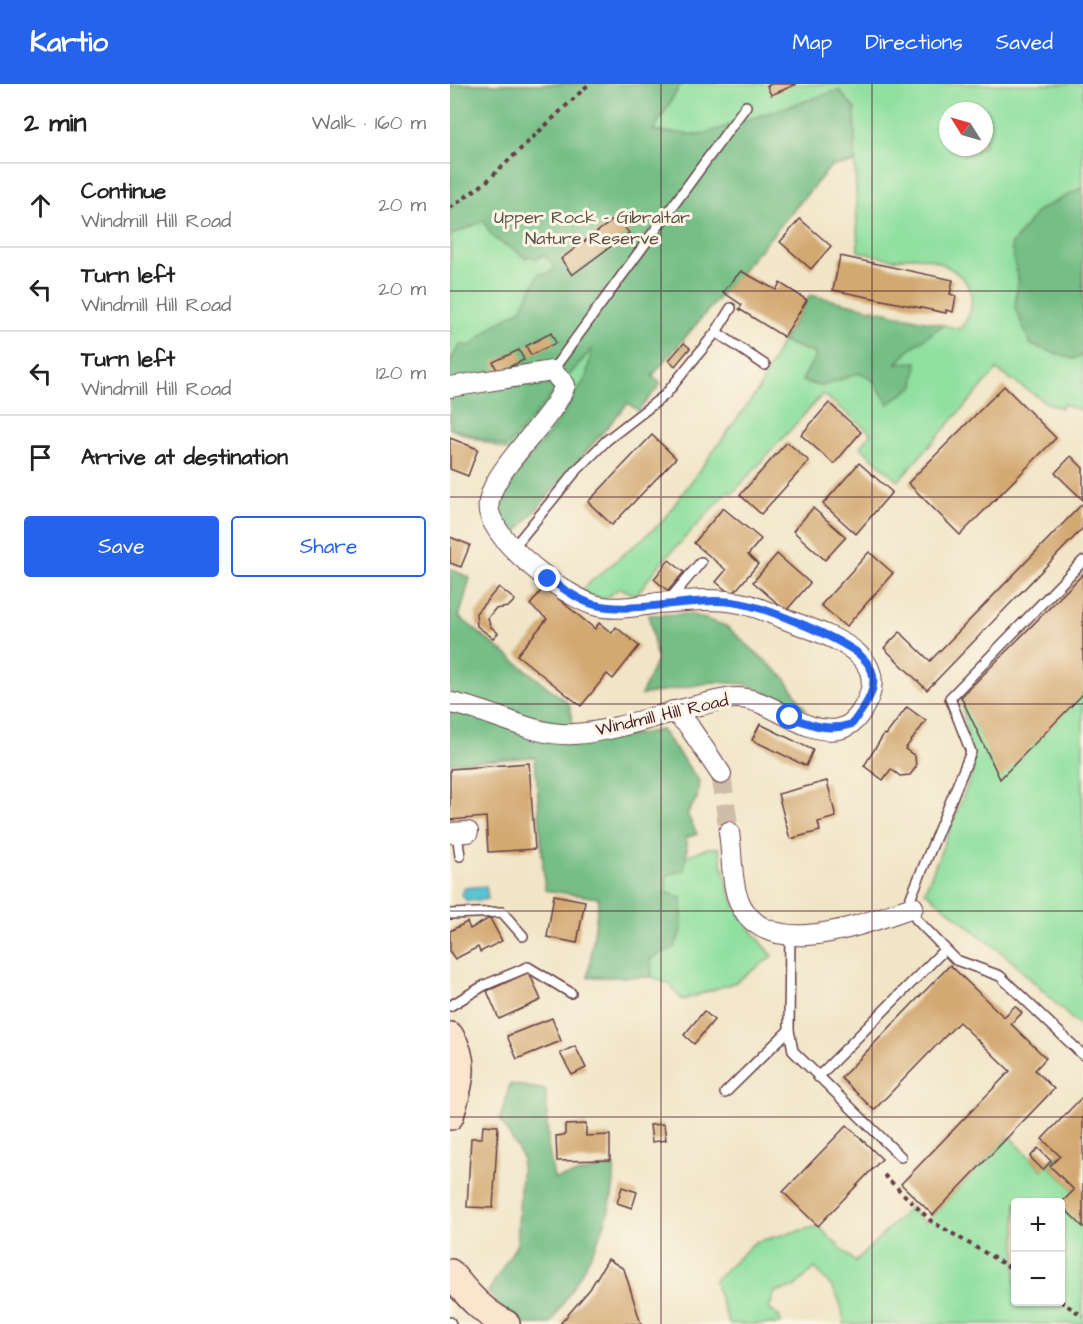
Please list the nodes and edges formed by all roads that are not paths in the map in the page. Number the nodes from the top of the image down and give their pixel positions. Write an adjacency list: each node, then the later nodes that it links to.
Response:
1 (746, 106): 5 (lane)
2 (731, 308): 3 (lane)
3 (716, 332): 4 (lane); 7 (lane)
4 (765, 365)
5 (552, 371): 6 (street); 7 (street, Windmill Hill Road)
6 (450, 387)
7 (513, 548): 10 (street, Windmill Hill Road)
8 (1083, 561): 17 (lane)
9 (701, 562): 10 (lane)
10 (667, 603): 12 (street, Windmill Hill Road)
11 (450, 703): 12 (street, Windmill Hill Road)
12 (673, 711): 13 (street)
13 (721, 774)
14 (458, 832): 16 (lane)
15 (729, 832): 19 (street)
16 (460, 856)
17 (913, 907): 19 (street); 26 (lane)
18 (450, 914): 20 (lane)
19 (790, 935): 24 (lane)
20 (523, 936)
21 (941, 953): 27 (lane)
22 (571, 993): 23 (lane)
23 (450, 1006)
24 (789, 1030): 27 (lane); 28 (lane)
25 (450, 1036): 29 (main road)
26 (1083, 1055)
27 (818, 1077): 30 (lane)
28 (725, 1093)
29 (450, 1116)
30 (902, 1157)
31 (450, 1273): 32 (main road)
32 (506, 1324)

